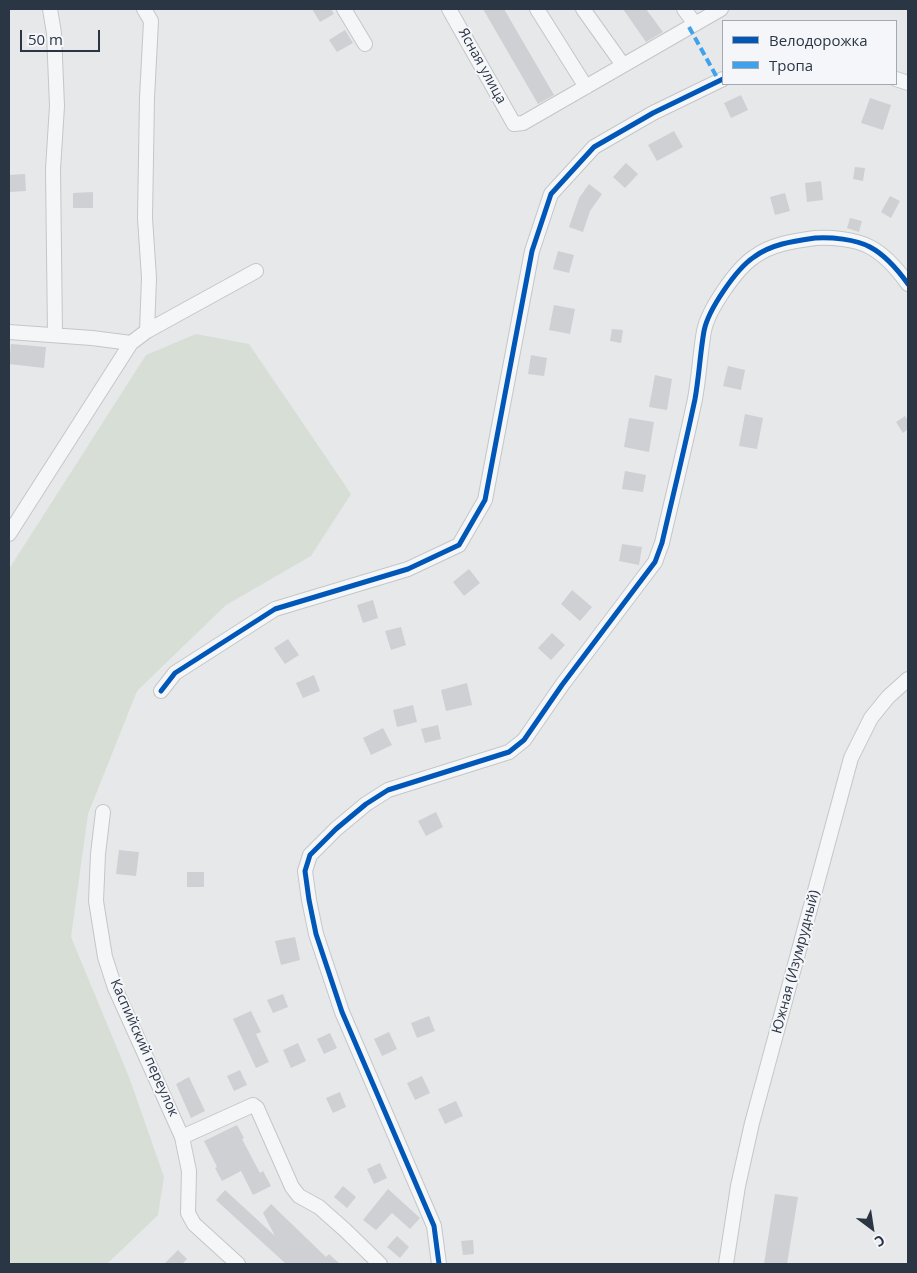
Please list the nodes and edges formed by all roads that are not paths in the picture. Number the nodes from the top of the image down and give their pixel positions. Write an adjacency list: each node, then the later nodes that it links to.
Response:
1 (50, 9): 18 (street)
2 (144, 9): 16 (street)
3 (344, 9): 10 (street)
4 (449, 9): 13 (street, Ясная улица)
5 (538, 9): 13 (street)
6 (583, 9): 11 (street)
7 (684, 9): 9 (street)
8 (721, 9): 9 (street)
9 (695, 24): 11 (street)
10 (364, 44)
11 (623, 65): 13 (street)
12 (722, 79): 22 (street)
13 (586, 87)
14 (256, 271): 16 (street)
15 (908, 284): 27 (street)
16 (147, 331): 19 (street)
17 (9, 332): 18 (street)
18 (55, 335): 19 (street)
19 (131, 343): 20 (street)
20 (9, 534)
21 (908, 679): 28 (street, Южная (Изумрудный))
22 (162, 691)
23 (103, 812): 24 (street, Каспийский переулок)
24 (182, 1137): 25 (street, Каспийский переулок); 26 (street)
25 (238, 1264)
26 (380, 1264)
27 (438, 1264)
28 (726, 1264)

